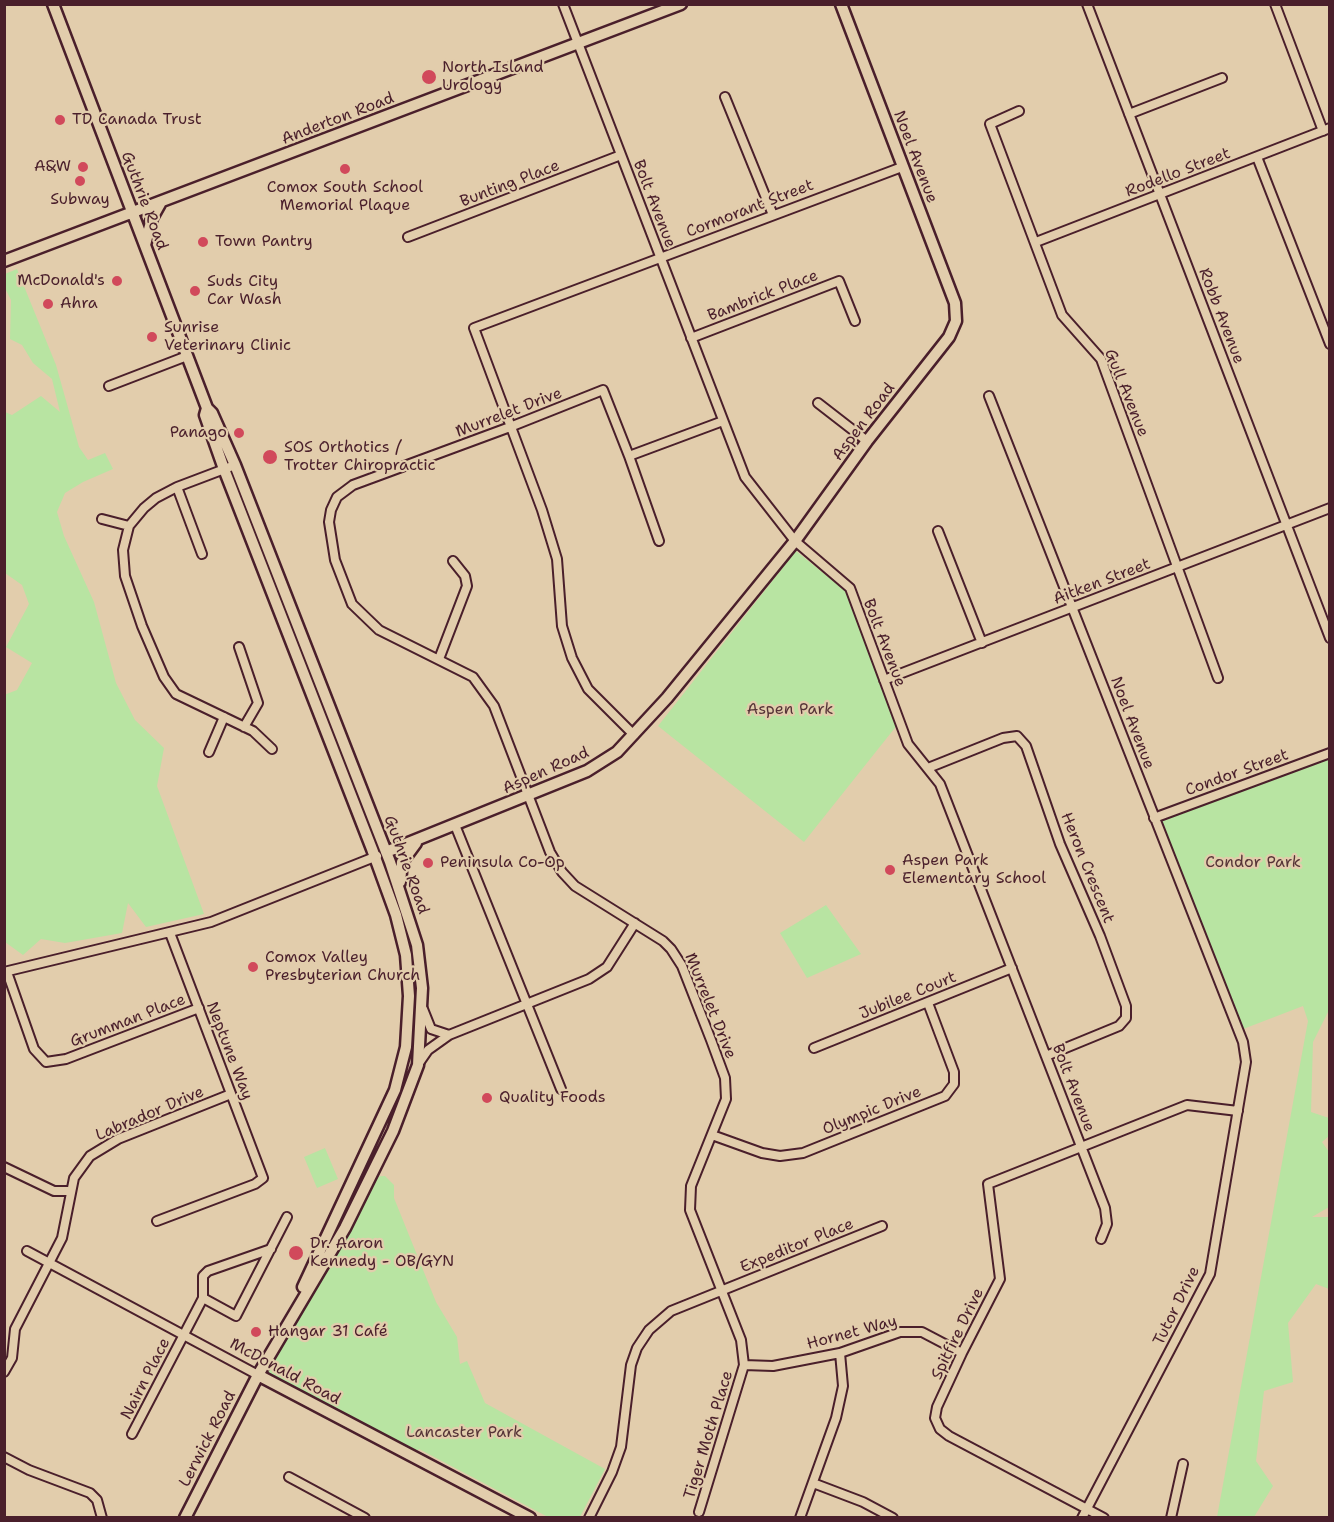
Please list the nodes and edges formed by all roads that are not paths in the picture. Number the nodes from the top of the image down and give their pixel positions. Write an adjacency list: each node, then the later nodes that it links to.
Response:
1 (53, 4): 18 (main road, Guthrie Road)
2 (562, 4): 7 (street, Bolt Avenue)
3 (681, 4): 7 (main road, Anderton Road)
4 (840, 4): 15 (main road, Noel Avenue)
5 (1087, 4): 11 (street, Robb Avenue)
6 (1275, 4): 12 (street)
7 (578, 44): 13 (street, Bolt Avenue); 17 (main road, Anderton Road)
8 (1222, 78): 11 (street)
9 (725, 97): 19 (street)
10 (1019, 111): 21 (street, Gull Avenue)
11 (1129, 114): 16 (street, Robb Avenue)
12 (1326, 130): 14 (street, Rodello Street)
13 (621, 155): 20 (street, Bunting Place); 23 (street, Bolt Avenue)
14 (1257, 157): 16 (street, Rodello Street); 28 (street)
15 (902, 167): 19 (street, Cormorant Street); 26 (main road, Noel Avenue)
16 (1160, 195): 21 (street, Rodello Street); 41 (street, Robb Avenue)
17 (161, 202): 18 (main road, Anderton Road); 22 (main road)
18 (132, 213): 22 (main road, Guthrie Road); 24 (main road, Anderton Road)
19 (773, 215): 23 (street, Cormorant Street)
20 (408, 237)
21 (1036, 242): 48 (street, Gull Avenue)
22 (145, 245): 29 (main road, Guthrie Road)
23 (660, 258): 27 (street, Bolt Avenue); 34 (street, Cormorant Street)
24 (4, 261)
25 (855, 321): 27 (street, Bambrick Place)
26 (956, 321): 35 (main road, Aspen Road)
27 (691, 338): 33 (street, Bolt Avenue)
28 (1329, 344)
29 (187, 356): 30 (street); 37 (main road, Guthrie Road)
30 (109, 386)
31 (989, 396): 49 (street, Noel Avenue)
32 (819, 403): 35 (street)
33 (723, 421): 36 (street); 45 (street, Bolt Avenue)
34 (510, 428): 36 (street, Murrelet Drive); 53 (street, Murrelet Drive); 58 (street)
35 (867, 441): 45 (main road, Aspen Road)
36 (629, 456): 44 (street)
37 (230, 467): 38 (street); 67 (main road, Guthrie Road); 68 (main road, Guthrie Road)
38 (177, 488): 42 (street); 46 (street)
39 (1329, 508): 41 (street, Aitken Street)
40 (102, 519): 42 (street)
41 (1285, 524): 48 (street, Aitken Street); 50 (street, Robb Avenue)
42 (129, 526): 56 (street)
43 (938, 531): 51 (street)
44 (659, 541)
45 (795, 541): 55 (street, Bolt Avenue); 58 (main road, Aspen Road)
46 (202, 554)
47 (453, 561): 53 (street)
48 (1178, 567): 49 (street, Aitken Street); 54 (street, Gull Avenue)
49 (1071, 608): 51 (street, Aitken Street); 64 (street, Noel Avenue)
50 (1329, 638)
51 (982, 643): 55 (street, Aitken Street)
52 (239, 647): 57 (street)
53 (439, 658): 63 (street, Murrelet Drive)
54 (1218, 678)
55 (884, 680): 62 (street, Bolt Avenue)
56 (224, 717): 57 (street); 60 (street)
57 (244, 727): 59 (street)
58 (634, 735): 63 (main road, Aspen Road)
59 (272, 750)
60 (209, 752)
61 (1329, 753): 64 (street, Condor Street)
62 (928, 768): 72 (street, Bolt Avenue); 80 (street, Heron Crescent)
63 (529, 796): 65 (main road, Aspen Road); 70 (street, Murrelet Drive)
64 (1154, 818): 81 (street, Noel Avenue)
65 (455, 825): 66 (main road, Aspen Road); 75 (street)
66 (421, 839): 67 (main road, Aspen Road); 69 (main road)
67 (386, 852): 68 (street, Aspen Road); 69 (main road, Guthrie Road)
68 (375, 857): 71 (street, Aspen Road); 101 (main road, Guthrie Road)
69 (400, 888): 76 (main road, Guthrie Road)
70 (635, 923): 75 (street); 86 (street, Murrelet Drive)
71 (170, 933): 73 (street, Aspen Road); 77 (street, Neptune Way)
72 (1012, 968): 74 (street, Jubilee Court); 80 (street, Bolt Avenue)
73 (6, 972): 77 (street, Grumman Place)
74 (928, 1003): 79 (street, Jubilee Court); 86 (street, Olympic Drive)
75 (527, 1004): 78 (street); 83 (street)
76 (422, 1005): 78 (street); 82 (main road, Guthrie Road)
77 (199, 1008): 84 (street, Neptune Way)
78 (449, 1035): 82 (street)
79 (814, 1048)
80 (1046, 1056): 87 (street, Bolt Avenue)
81 (1246, 1062): 85 (street, Tutor Drive)
82 (418, 1065): 101 (main road, Guthrie Road)
83 (561, 1089)
84 (231, 1094): 89 (street, Labrador Drive); 91 (street, Neptune Way)
85 (1238, 1112): 87 (street, Spitfire Drive); 113 (street, Tutor Drive)
86 (712, 1135): 97 (street, Murrelet Drive)
87 (1082, 1146): 93 (street, Bolt Avenue); 104 (street, Spitfire Drive)
88 (4, 1167): 89 (street)
89 (70, 1191): 96 (street, Labrador Drive)
90 (287, 1217): 94 (street)
91 (157, 1221)
92 (882, 1226): 97 (street, Expeditor Place)
93 (1101, 1239)
94 (271, 1249): 98 (street, Nairn Place); 98 (street)
95 (27, 1251): 96 (street, McDonald Road)
96 (49, 1264): 100 (street, Labrador Drive); 102 (street, McDonald Road)
97 (722, 1291): 105 (street, Murrelet Drive); 119 (street, Expeditor Place)
98 (203, 1298): 102 (street, Nairn Place)
99 (4, 1326): 100 (street)
100 (15, 1329): 106 (street)
101 (284, 1332): 107 (main road, Guthrie Road)
102 (183, 1336): 107 (street, McDonald Road); 108 (street, Nairn Place)
103 (840, 1353): 104 (street, Hornet Way); 105 (street, Hornet Way); 112 (street)
104 (963, 1353): 113 (street, Spitfire Drive)
105 (744, 1365): 114 (street, Tiger Moth Place)
106 (4, 1372)
107 (258, 1375): 116 (main road, Lerwick Road); 118 (main road, McDonald Road)
108 (132, 1434)
109 (4, 1457): 115 (street)
110 (1183, 1464): 124 (street)
111 (289, 1477): 117 (street)
112 (813, 1483): 120 (street); 121 (street)
113 (1087, 1508): 122 (street, Tutor Drive); 123 (street, Spitfire Drive)
114 (699, 1512)
115 (102, 1518)
116 (185, 1518)
117 (365, 1518)
118 (530, 1518)
119 (589, 1518)
120 (800, 1518)
121 (893, 1518)
122 (1082, 1518)
123 (1104, 1518)
124 (1171, 1518)

